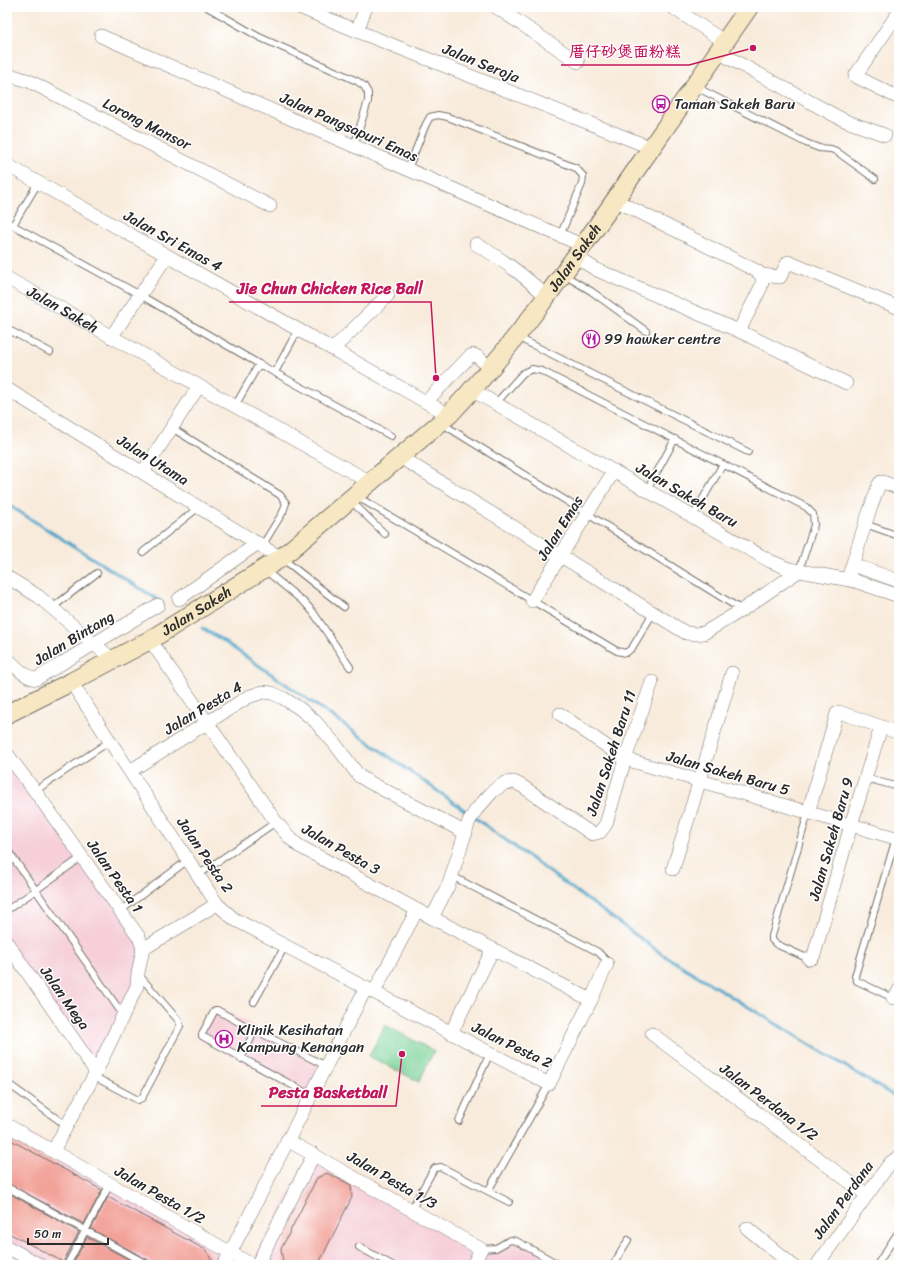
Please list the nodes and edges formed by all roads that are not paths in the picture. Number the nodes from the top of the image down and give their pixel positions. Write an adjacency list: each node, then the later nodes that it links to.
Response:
1 (207, 7): 16 (lane)
2 (299, 7): 8 (street, Jalan Seroja)
3 (366, 7): 8 (street)
4 (496, 7): 11 (street)
5 (672, 7): 10 (street)
6 (749, 7): 10 (street, Jalan Sakeh)
7 (899, 12): 14 (street)
8 (357, 31): 17 (street, Jalan Seroja)
9 (101, 36): 16 (street, Jalan Pangsapuri Emas)
10 (722, 47): 13 (street, Jalan Sakeh); 15 (street)
11 (578, 62)
12 (7, 74): 23 (street, Lorong Mansor)
13 (694, 87): 17 (street, Jalan Sakeh); 20 (lane)
14 (899, 98)
15 (885, 135)
16 (354, 146): 19 (street, Jalan Pangsapuri Emas)
17 (652, 148): 22 (street, Jalan Sakeh)
18 (7, 166): 21 (street, Jalan Sri Emas 4)
19 (408, 170): 26 (street, Jalan Pangsapuri Emas); 26 (lane)
20 (875, 179)
21 (38, 183): 25 (lane); 29 (street, Jalan Sri Emas 4)
22 (615, 200): 28 (street, Jalan Sakeh); 31 (street)
23 (270, 206)
24 (7, 222): 25 (lane)
25 (13, 225): 33 (lane)
26 (560, 236): 28 (street, Jalan Pangsapuri Emas)
27 (476, 244): 35 (street)
28 (580, 252): 30 (street, Jalan Sakeh); 40 (street, Jalan Pangsapuri Emas)
29 (167, 256): 33 (street); 38 (street, Jalan Sri Emas 4)
30 (563, 275): 35 (street, Jalan Sakeh); 39 (lane)
31 (762, 276): 36 (street); 40 (street)
32 (7, 278): 42 (street, Jalan Sakeh)
33 (140, 295): 42 (street); 45 (lane)
34 (388, 295): 43 (street)
35 (547, 297): 41 (street, Jalan Sakeh)
36 (899, 308)
37 (7, 330): 44 (lane)
38 (298, 330): 43 (street, Jalan Sri Emas 4); 47 (lane)
39 (646, 331)
40 (739, 331): 48 (street, Jalan Pangsapuri Emas)
41 (515, 336): 46 (street, Jalan Sakeh); 59 (lane)
42 (111, 337): 49 (street, Jalan Sakeh)
43 (333, 349): 52 (street, Jalan Sri Emas 4)
44 (50, 352)
45 (259, 364): 47 (lane); 54 (lane)
46 (490, 368): 51 (street, Jalan Sakeh); 52 (street)
47 (275, 372): 57 (lane)
48 (846, 383)
49 (199, 386): 54 (street, Jalan Sakeh); 56 (street)
50 (7, 389): 63 (street, Jalan Utama)
51 (472, 390): 53 (street, Jalan Sakeh Baru); 55 (street, Jalan Sakeh)
52 (426, 402): 55 (street, Jalan Sri Emas 4)
53 (496, 403): 58 (lane); 62 (street, Jalan Sakeh Baru)
54 (235, 406): 64 (street, Jalan Sakeh)
55 (444, 419): 60 (street, Jalan Sakeh); 69 (lane)
56 (172, 428): 63 (street); 74 (lane)
57 (391, 436)
58 (675, 439): 61 (lane); 66 (lane)
59 (748, 452)
60 (400, 457): 64 (street, Jalan Sakeh); 76 (street)
61 (723, 464): 70 (lane); 80 (lane)
62 (614, 471): 66 (street, Jalan Sakeh Baru); 69 (street, Jalan Emas)
63 (143, 472): 68 (street, Jalan Utama)
64 (370, 482): 67 (street, Jalan Sakeh)
65 (899, 488): 71 (street)
66 (647, 490): 70 (street, Jalan Sakeh Baru)
67 (352, 498): 72 (lane); 77 (street, Jalan Sakeh); 87 (lane)
68 (200, 507): 74 (street, Jalan Utama); 75 (lane)
69 (587, 514): 76 (street, Jalan Emas); 91 (lane)
70 (693, 516): 80 (street, Jalan Sakeh Baru)
71 (865, 524): 73 (lane); 78 (street)
72 (384, 534)
73 (899, 536)
74 (260, 544): 77 (street, Jalan Utama); 86 (street)
75 (143, 552)
76 (561, 556): 87 (street, Jalan Emas); 92 (street)
77 (282, 558): 79 (street, Jalan Sakeh); 89 (lane)
78 (852, 565): 83 (street); 84 (street)
79 (264, 569): 93 (street, Jalan Sakeh); 97 (lane)
80 (799, 571): 83 (street, Jalan Sakeh Baru); 91 (street)
81 (97, 573): 90 (lane)
82 (7, 577): 90 (street)
83 (848, 580): 85 (street, Jalan Sakeh Baru)
84 (899, 581)
85 (899, 596)
86 (179, 599)
87 (532, 601): 92 (lane)
88 (158, 605): 94 (street, Jalan Bintang)
89 (344, 607)
90 (52, 608): 94 (street)
91 (742, 610): 92 (street)
92 (653, 613)
93 (150, 640): 96 (street, Jalan Sakeh); 103 (street, Jalan Pesta 3)
94 (94, 644): 95 (street, Jalan Bintang); 96 (street)
95 (7, 659)
96 (113, 660): 99 (street, Jalan Sakeh)
97 (350, 667)
98 (732, 672): 111 (street)
99 (71, 682): 101 (street, Jalan Sakeh); 106 (street, Jalan Pesta 2)
100 (652, 682): 108 (street, Jalan Sakeh Baru 11)
101 (7, 714)
102 (560, 714): 108 (street, Jalan Sakeh Baru 5)
103 (208, 723): 109 (street, Jalan Pesta 4); 115 (street, Jalan Pesta 4); 116 (street, Jalan Pesta 3)
104 (881, 727): 105 (street); 110 (street, Jalan Sakeh Baru 9); 114 (street)
105 (899, 733)
106 (110, 741): 109 (street, Jalan Pesta 2); 113 (lane)
107 (7, 754): 113 (street, Jalan Pesta 1)
108 (625, 759): 111 (street, Jalan Sakeh Baru 5); 115 (street, Jalan Sakeh Baru 11)
109 (130, 771): 121 (street, Jalan Pesta 2)
110 (865, 778): 112 (lane); 117 (street, Jalan Sakeh Baru 9)
111 (699, 781): 114 (street, Jalan Sakeh Baru 5); 122 (street)
112 (899, 787)
113 (35, 791): 120 (street, Jalan Pesta 1)
114 (808, 813): 117 (street, Jalan Sakeh Baru 5); 135 (lane)
115 (470, 821): 124 (street)
116 (276, 822): 123 (lane); 128 (street, Jalan Pesta 3)
117 (851, 825): 118 (street, Jalan Sakeh Baru 5); 135 (street, Jalan Sakeh Baru 9)
118 (897, 839): 139 (lane)
119 (7, 849): 125 (lane)
120 (82, 857): 125 (lane); 129 (street, Jalan Pesta 1)
121 (188, 860): 123 (street, Jalan Pesta 2); 129 (lane)
122 (673, 869)
123 (198, 875): 126 (street, Jalan Pesta 2)
124 (452, 876): 130 (street); 136 (lane)
125 (36, 890): 127 (lane); 142 (lane)
126 (217, 904): 132 (street, Jalan Pesta 2); 133 (street)
127 (7, 910)
128 (417, 910): 130 (street, Jalan Pesta 3); 138 (street)
129 (120, 911): 133 (street, Jalan Pesta 1)
130 (432, 918): 134 (street, Jalan Pesta 3)
131 (7, 943): 149 (street, Jalan Mega)
132 (285, 946): 138 (street, Jalan Pesta 2); 141 (lane)
133 (144, 949): 137 (street)
134 (493, 949): 140 (street, Jalan Pesta 3); 144 (street)
135 (809, 958)
136 (607, 964): 140 (street, Jalan Pesta 2)
137 (138, 973): 142 (street); 149 (lane)
138 (370, 990): 144 (street, Jalan Pesta 2); 148 (street)
139 (896, 994)
140 (591, 1000): 151 (street, Jalan Pesta 2)
141 (254, 1002)
142 (123, 1015): 149 (street)
143 (255, 1031): 147 (lane); 147 (lane); 148 (lane)
144 (451, 1033): 146 (street, Jalan Pesta 2)
145 (652, 1034): 163 (street, Jalan Perdana 1/2)
146 (490, 1053): 151 (street, Jalan Pesta 2); 153 (lane)
147 (241, 1058): 152 (lane)
148 (326, 1066): 152 (street)
149 (94, 1074): 155 (street)
150 (7, 1083): 155 (lane)
151 (549, 1084): 162 (lane)
152 (310, 1095): 156 (street)
153 (459, 1121)
154 (7, 1125): 157 (street, Jalan Pesta 1/2)
155 (67, 1126): 157 (street)
156 (287, 1140): 158 (street, Jalan Pesta 1/3); 173 (street)
157 (53, 1151): 160 (street, Jalan Pesta 1/2)
158 (314, 1154): 165 (street, Jalan Pesta 1/3); 178 (street)
159 (899, 1158): 163 (street, Jalan Perdana)
160 (110, 1184): 167 (lane); 173 (street, Jalan Pesta 1/2)
161 (7, 1187): 167 (lane)
162 (488, 1191): 164 (lane); 165 (lane)
163 (867, 1195): 184 (street, Jalan Perdana)
164 (509, 1202)
165 (411, 1210): 172 (street, Jalan Pesta 1/3)
166 (747, 1228): 183 (street)
167 (85, 1230): 175 (lane); 176 (lane)
168 (899, 1231): 185 (lane)
169 (628, 1240): 182 (lane)
170 (7, 1247): 174 (street)
171 (359, 1247): 179 (lane)
172 (481, 1249): 180 (street); 181 (lane)
173 (227, 1259): 177 (street, Jalan Pesta 1/2)
174 (40, 1265)
175 (67, 1265)
176 (148, 1265)
177 (252, 1265)
178 (256, 1265)
179 (392, 1265)
180 (473, 1265)
181 (560, 1265)
182 (614, 1265)
183 (792, 1265)
184 (817, 1265)
185 (877, 1265)

